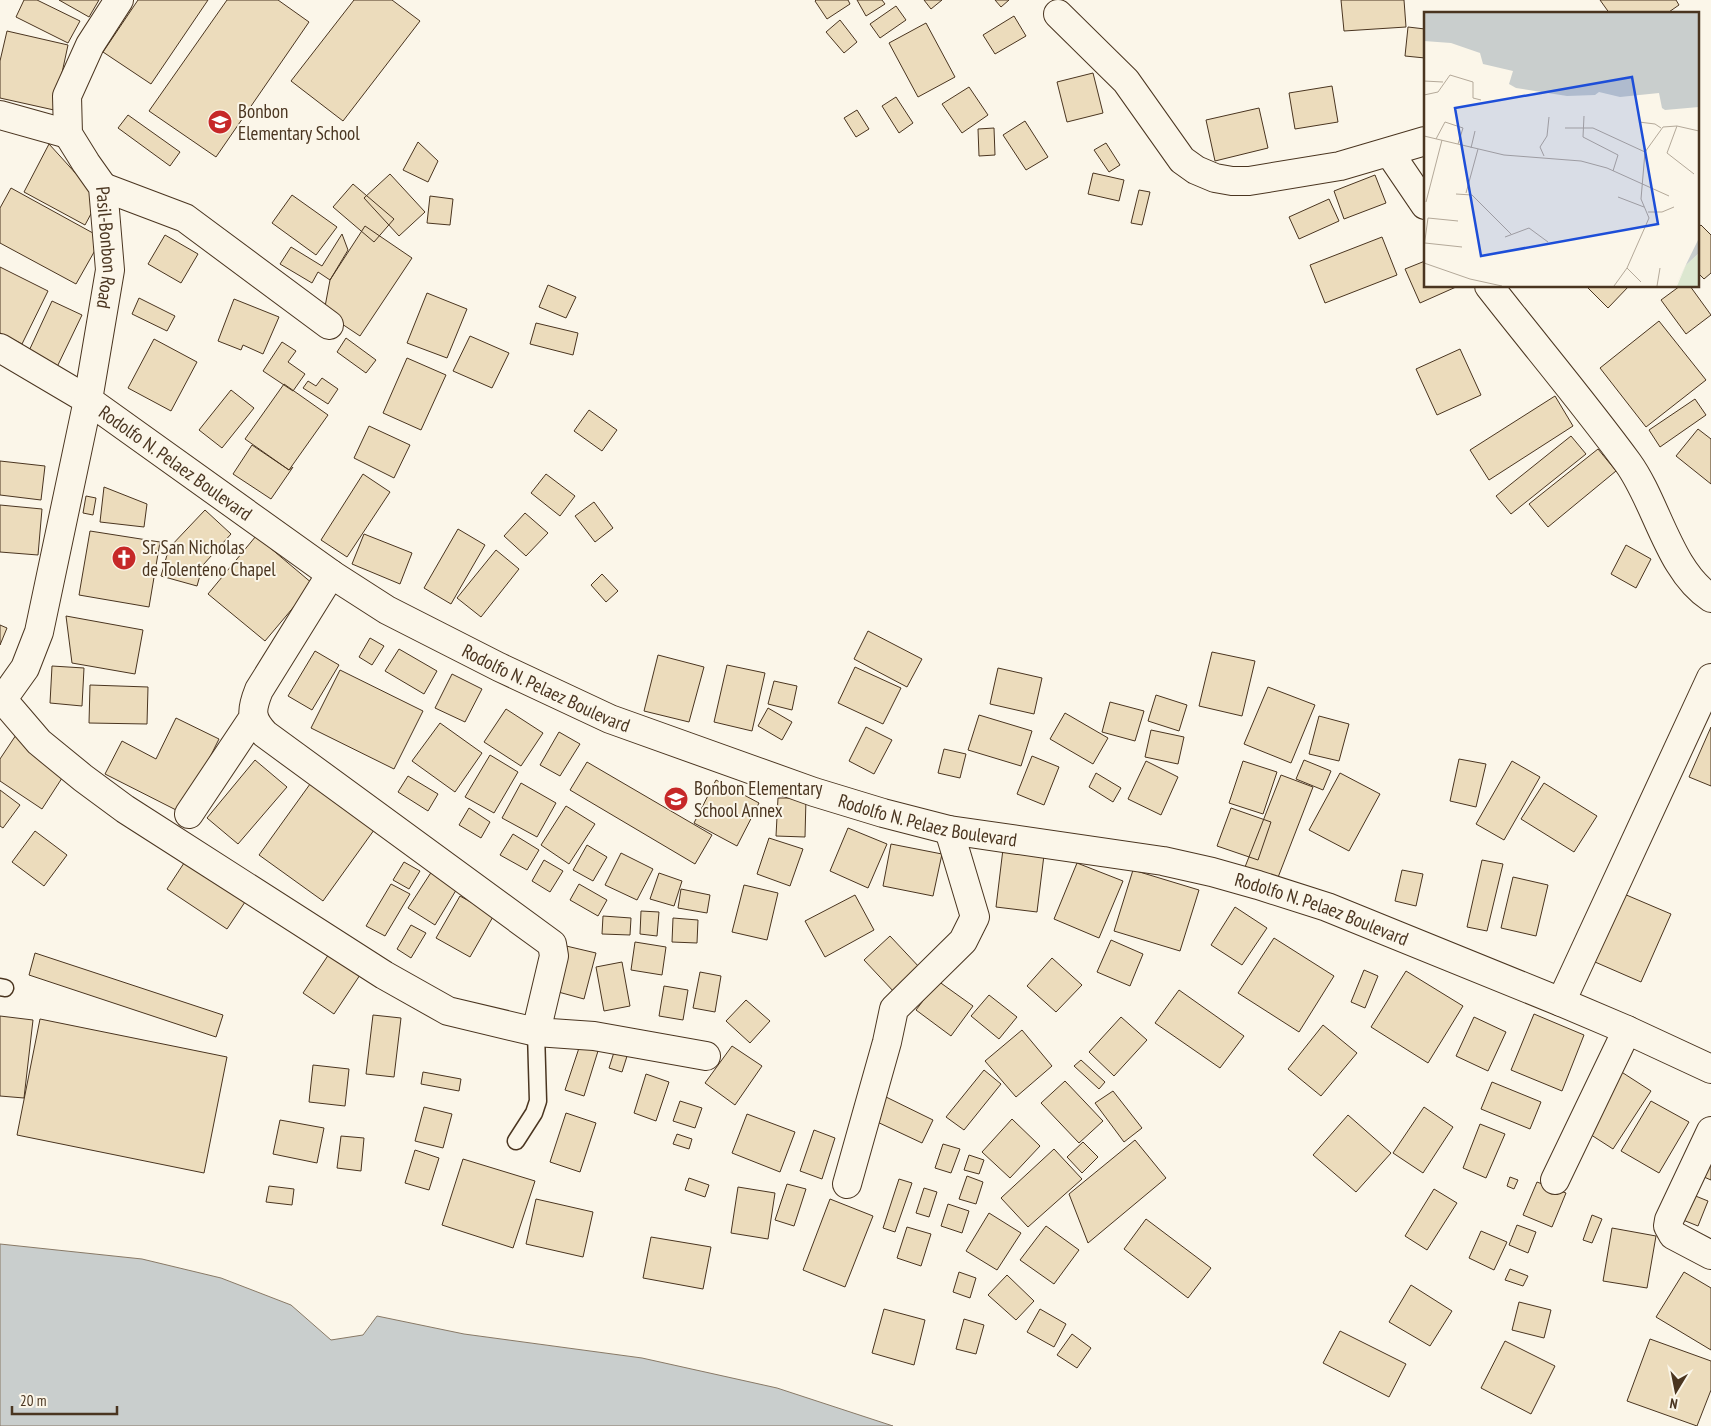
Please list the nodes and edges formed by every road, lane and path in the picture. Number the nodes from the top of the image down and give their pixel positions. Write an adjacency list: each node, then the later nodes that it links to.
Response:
1 (119, 0): 4 (street)
2 (1058, 14): 6 (street)
3 (0, 115): 4 (street)
4 (68, 134): 7 (street, Pasil-Bonbon Road)
5 (1424, 141): 6 (street)
6 (1389, 152): 8 (street)
7 (103, 187): 10 (street); 12 (street, Pasil-Bonbon Road)
8 (1424, 204)
9 (1491, 288): 14 (street)
10 (329, 325)
11 (0, 348): 12 (street, Rodolfo N. Pelaez Boulevard)
12 (88, 400): 13 (street, Rodolfo N. Pelaez Boulevard); 16 (street, Pasil-Bonbon Road)
13 (332, 574): 17 (street); 19 (street, Rodolfo N. Pelaez Boulevard)
14 (1711, 598)
15 (1711, 678): 20 (street)
16 (1, 702): 22 (street)
17 (253, 718): 18 (street); 22 (street)
18 (189, 814)
19 (949, 830): 20 (street, Rodolfo N. Pelaez Boulevard); 28 (street)
20 (1561, 1002): 21 (street, Rodolfo N. Pelaez Boulevard)
21 (1627, 1030): 24 (street, Rodolfo N. Pelaez Boulevard); 27 (street)
22 (536, 1032): 23 (street); 26 (lane)
23 (706, 1056)
24 (1711, 1069)
25 (1711, 1132): 29 (street)
26 (516, 1141)
27 (1555, 1180)
28 (846, 1184)
29 (1711, 1255)

